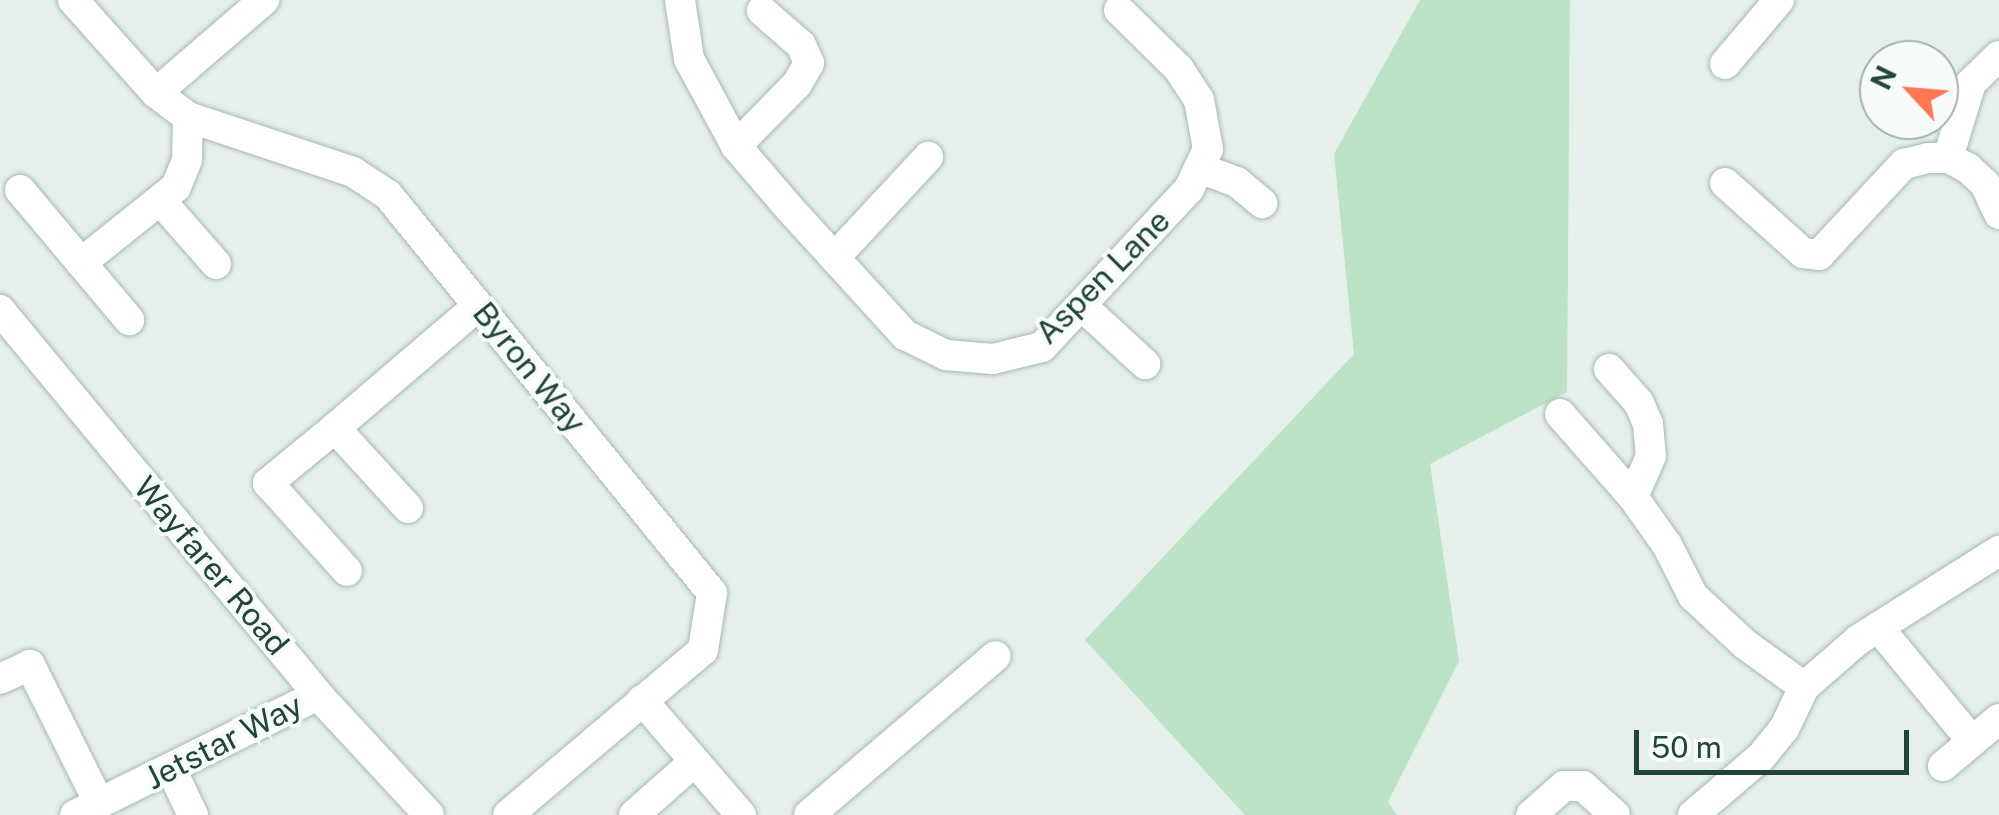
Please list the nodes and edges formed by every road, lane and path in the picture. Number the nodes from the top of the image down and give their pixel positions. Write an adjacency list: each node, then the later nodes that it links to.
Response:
1 (73, 0): 9 (street, Byron Way)
2 (264, 0): 9 (street)
3 (680, 0): 11 (street, Aspen Lane)
4 (1779, 0): 8 (street)
5 (1119, 10): 14 (street)
6 (762, 12): 11 (street)
7 (1999, 56): 13 (street)
8 (1725, 64)
9 (156, 93): 10 (street, Byron Way)
10 (188, 116): 17 (street); 23 (street, Byron Way)
11 (736, 146): 20 (street, Aspen Lane)
12 (928, 157): 20 (street)
13 (1948, 158): 15 (street); 19 (street)
14 (1199, 168): 18 (street); 24 (street, Aspen Lane)
15 (1725, 183)
16 (20, 190): 21 (street)
17 (160, 200): 21 (street); 22 (street)
18 (1262, 204)
19 (1999, 214)
20 (837, 255): 24 (street, Aspen Lane)
21 (81, 263): 26 (street)
22 (216, 264)
23 (478, 306): 30 (street); 41 (street, Byron Way)
24 (1082, 306): 27 (street)
25 (0, 310): 40 (street, Wayfarer Road)
26 (129, 320)
27 (1146, 364)
28 (1609, 369): 32 (street)
29 (1560, 414): 32 (street)
30 (334, 428): 33 (street); 35 (street)
31 (1675, 462): 32 (street)
32 (1633, 497): 39 (street)
33 (408, 508)
34 (1999, 551): 36 (street)
35 (346, 571)
36 (1878, 628): 39 (street); 43 (street)
37 (996, 656): 53 (street)
38 (0, 680): 47 (street)
39 (1804, 687): 56 (street)
40 (318, 694): 46 (street, Jetstar Way); 49 (street, Wayfarer Road)
41 (642, 700): 44 (street); 50 (street, Byron Way)
42 (1999, 719): 43 (street)
43 (1970, 740): 45 (street)
44 (695, 761): 51 (street); 52 (street)
45 (1943, 766)
46 (172, 771): 47 (street, Jetstar Way); 48 (street)
47 (87, 809)
48 (193, 815)
49 (430, 815)
50 (508, 815)
51 (634, 815)
52 (741, 815)
53 (809, 815)
54 (1531, 815): 55 (street)
55 (1615, 815)
56 (1693, 815)

